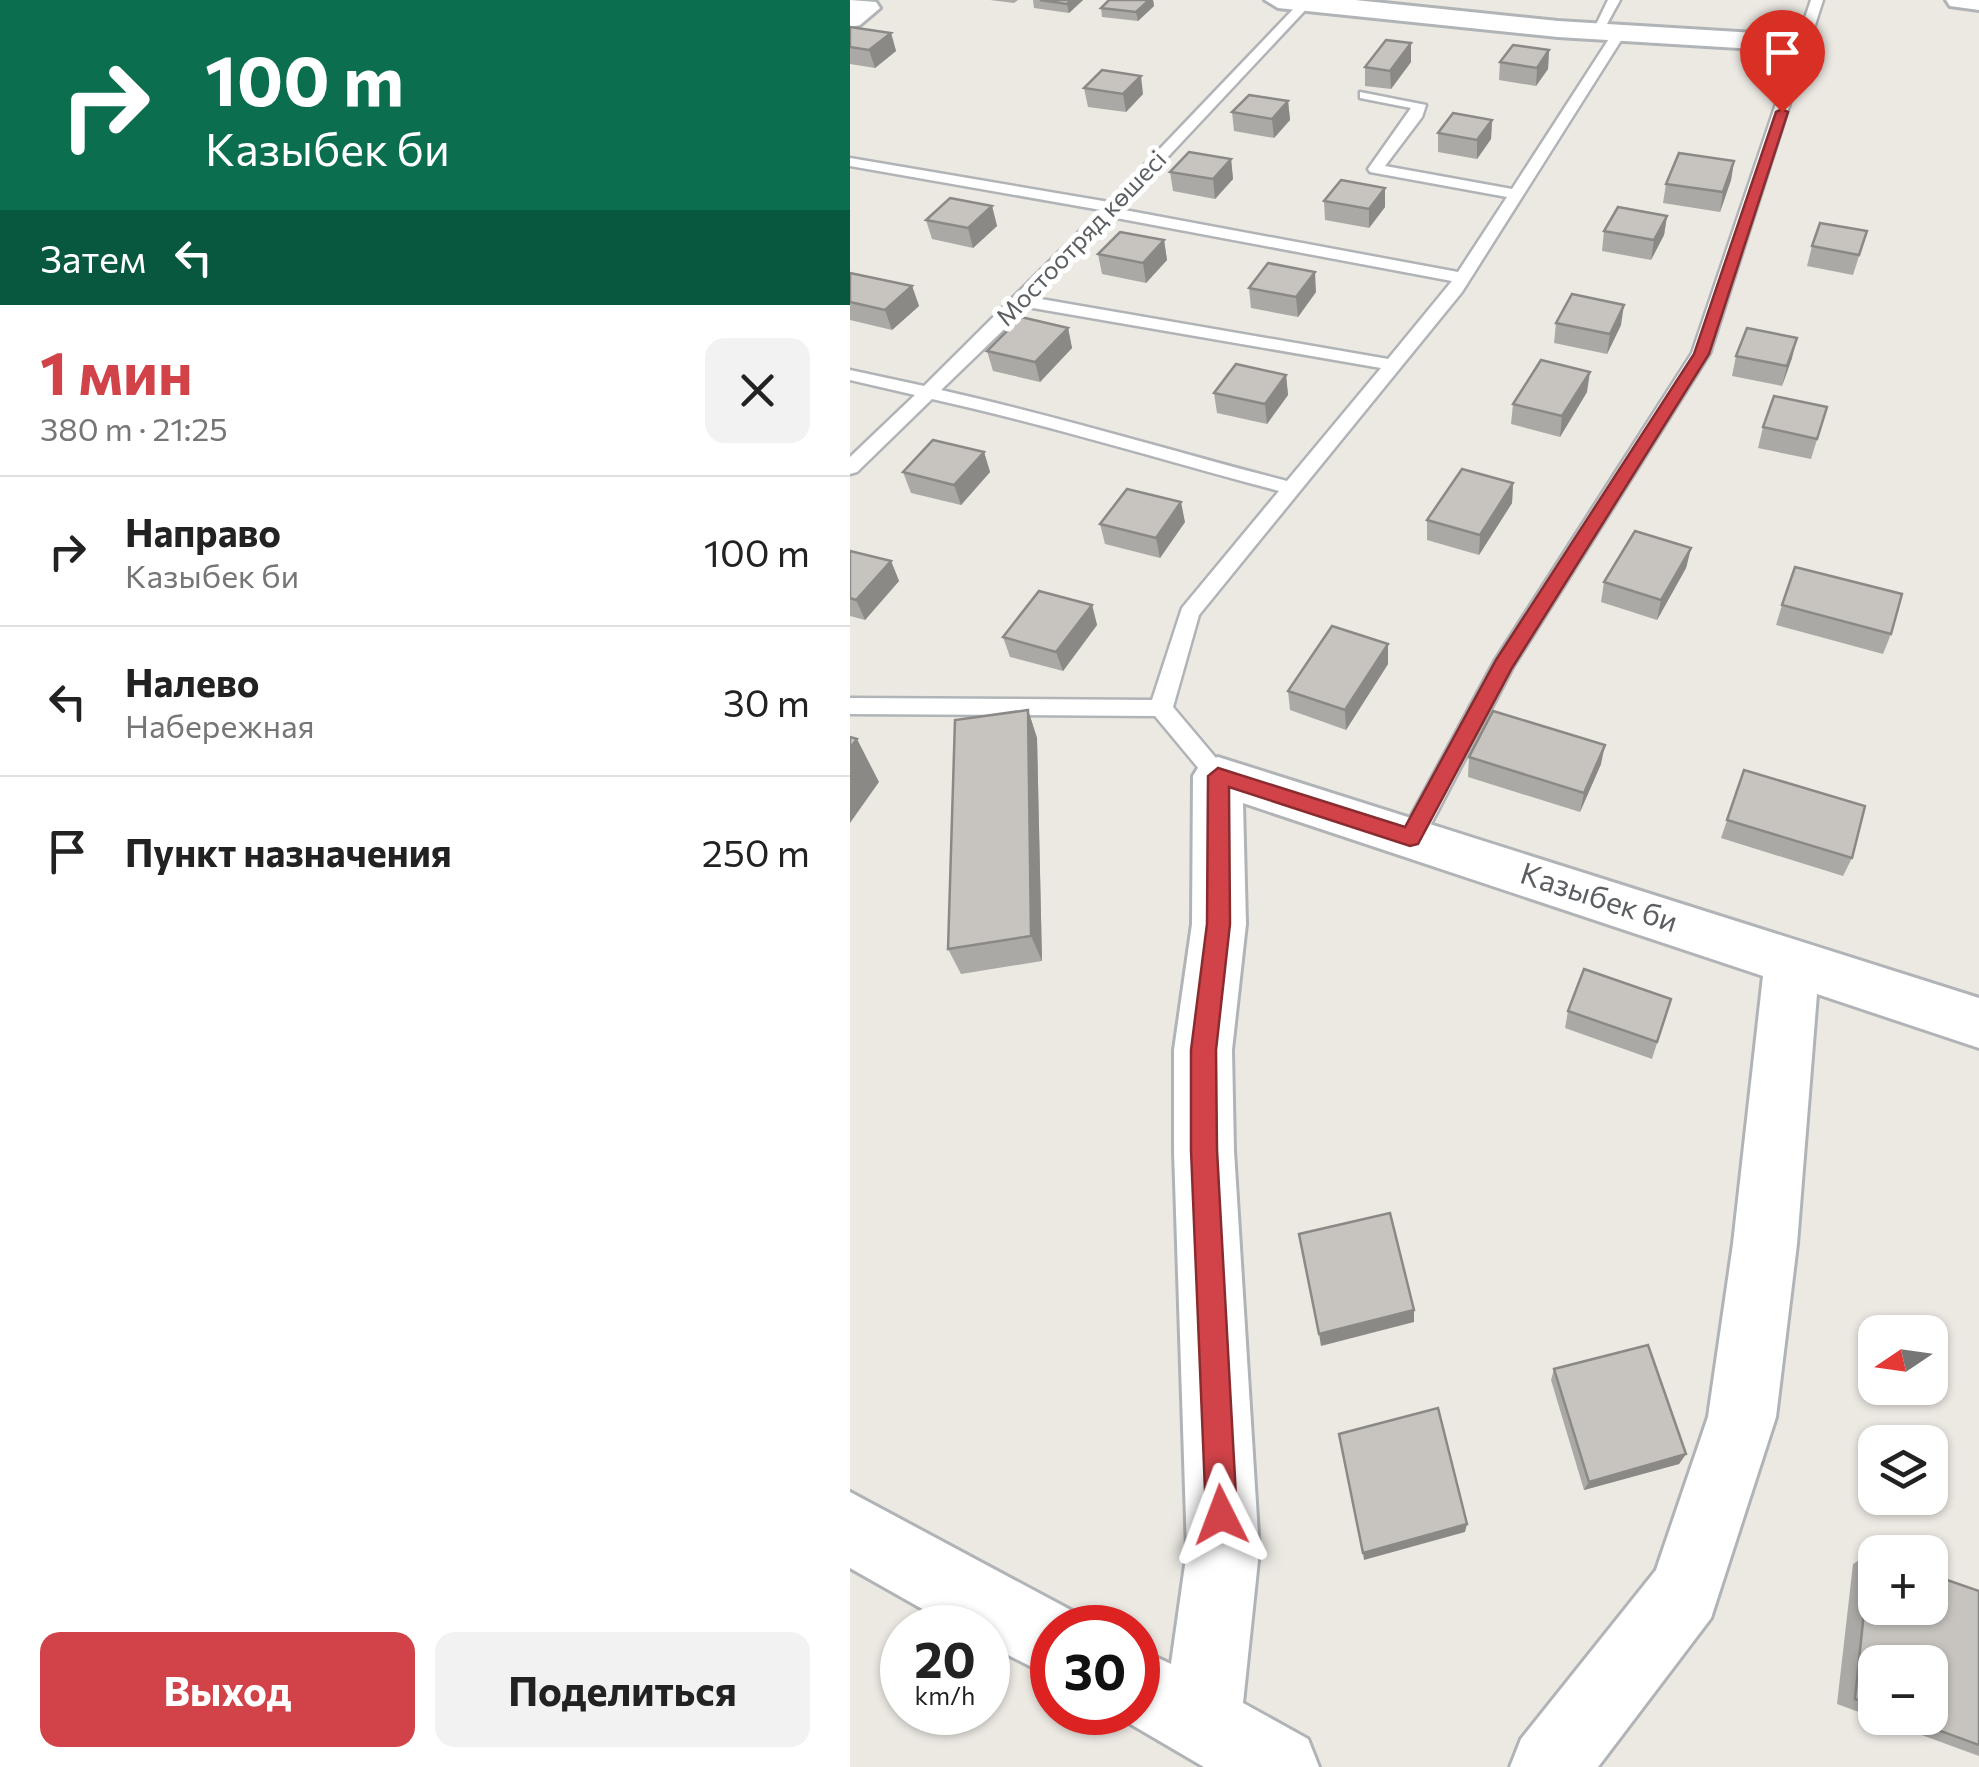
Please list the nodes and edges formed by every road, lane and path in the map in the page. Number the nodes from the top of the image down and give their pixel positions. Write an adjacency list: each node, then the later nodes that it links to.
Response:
1 (1278, 0): 6 (street)
2 (1614, 0): 9 (lane)
3 (1816, 0): 10 (lane)
4 (1959, 0): 5 (street)
5 (1979, 2)
6 (1306, 4): 9 (street); 14 (lane, Мостоотряд көшесі)
7 (850, 5): 8 (street)
8 (850, 19)
9 (1609, 30): 10 (street); 13 (lane)
10 (1805, 44): 25 (lane)
11 (1364, 95): 13 (lane)
12 (850, 162): 14 (lane)
13 (1517, 194): 15 (lane)
14 (1110, 210): 15 (lane); 16 (lane, Мостоотряд көшесі)
15 (1463, 278): 17 (lane)
16 (1023, 301): 17 (lane); 19 (lane, Мостоотряд көшесі)
17 (1394, 365): 21 (lane)
18 (850, 376): 19 (lane)
19 (928, 393): 20 (lane, Мостоотряд көшесі); 21 (lane)
20 (850, 468)
21 (1294, 489): 23 (lane)
22 (850, 706): 23 (lane)
23 (1161, 708): 24 (lane)
24 (1218, 776): 25 (street, Казыбек би); 31 (street)
25 (1410, 838): 26 (street, Казыбек би)
26 (1792, 960): 27 (street, Казыбек би); 33 (street)
27 (1979, 1023)
28 (850, 1528): 29 (street)
29 (1030, 1628)
30 (1160, 1699): 31 (street)
31 (1202, 1723): 32 (street)
32 (1280, 1767)
33 (1549, 1767)

